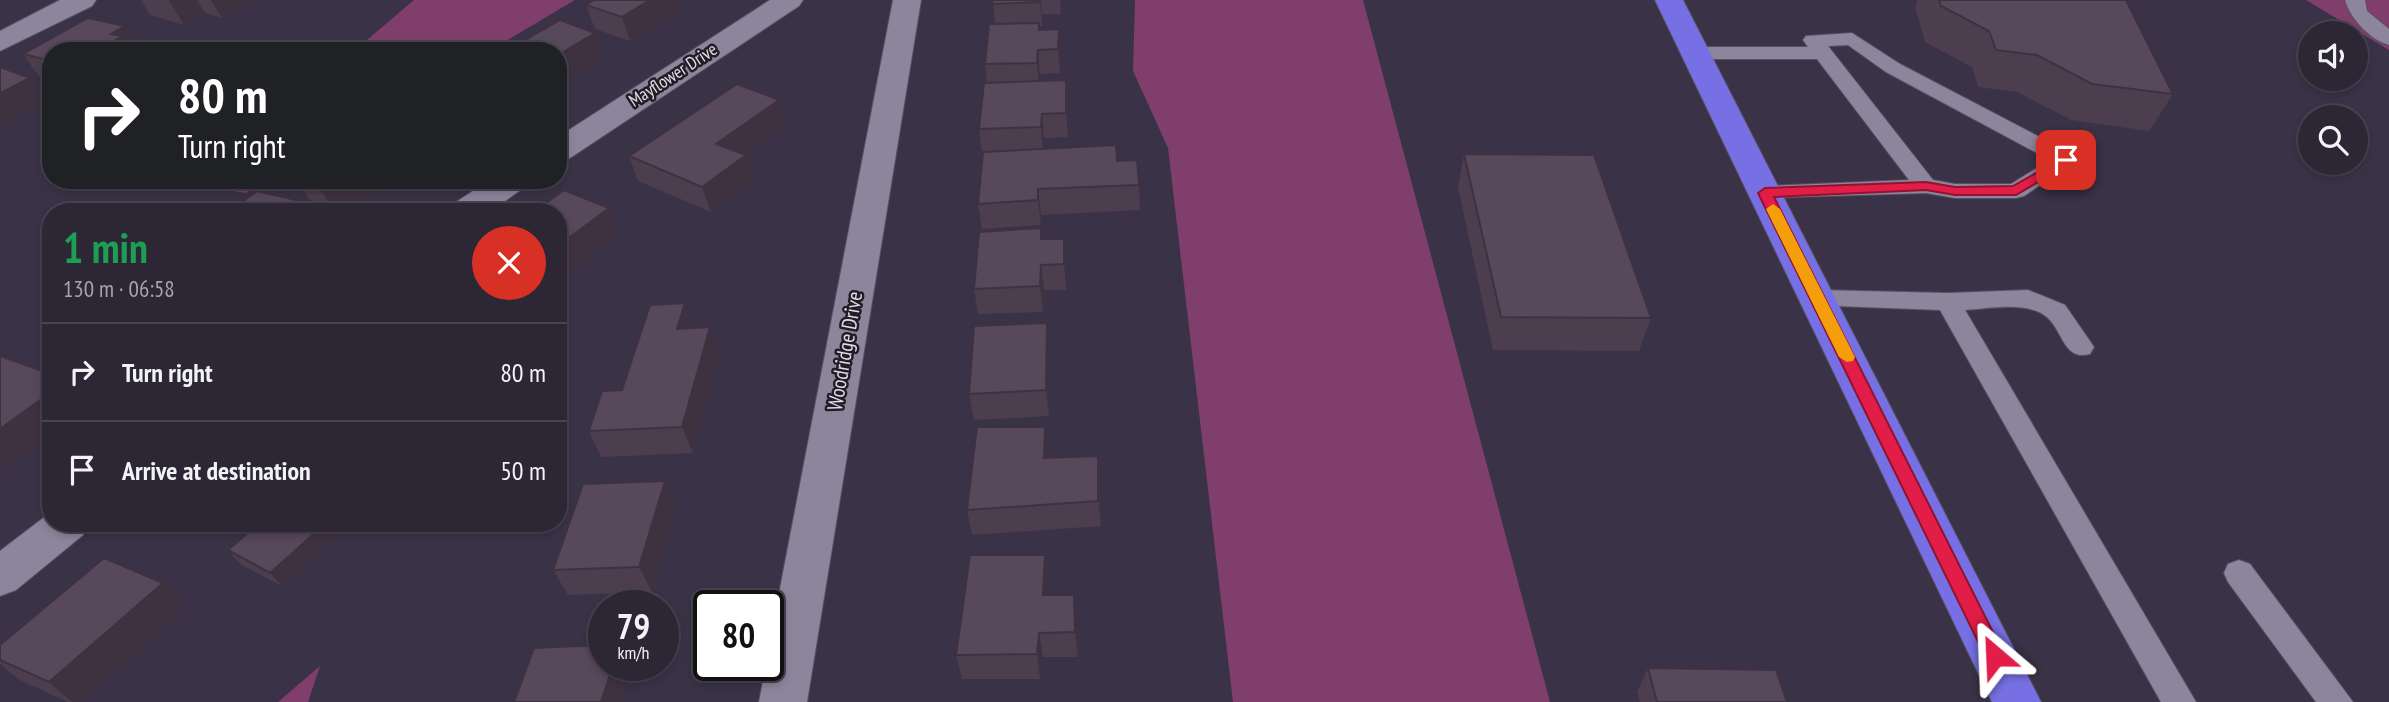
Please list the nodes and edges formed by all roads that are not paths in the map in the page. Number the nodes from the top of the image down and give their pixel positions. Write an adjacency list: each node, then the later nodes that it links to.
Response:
1 (82, 0): 7 (street)
2 (789, 0): 10 (street, Mayflower Drive)
3 (907, 0): 21 (street, Woodridge Drive)
4 (1669, 0): 8 (highway)
5 (2355, 0): 6 (lane)
6 (2389, 39)
7 (0, 42)
8 (1695, 53): 9 (lane); 13 (highway)
9 (1824, 53): 11 (lane); 11 (lane)
10 (567, 144)
11 (1926, 186): 13 (lane)
12 (500, 189): 14 (street)
13 (1765, 193): 15 (highway)
14 (478, 203)
15 (1819, 299): 16 (lane); 22 (highway)
16 (1948, 302): 17 (lane); 23 (lane)
17 (2081, 347)
18 (57, 532): 20 (street)
19 (2239, 573): 24 (lane)
20 (0, 577)
21 (783, 702)
22 (2017, 702)
23 (2179, 702)
24 (2336, 702)

